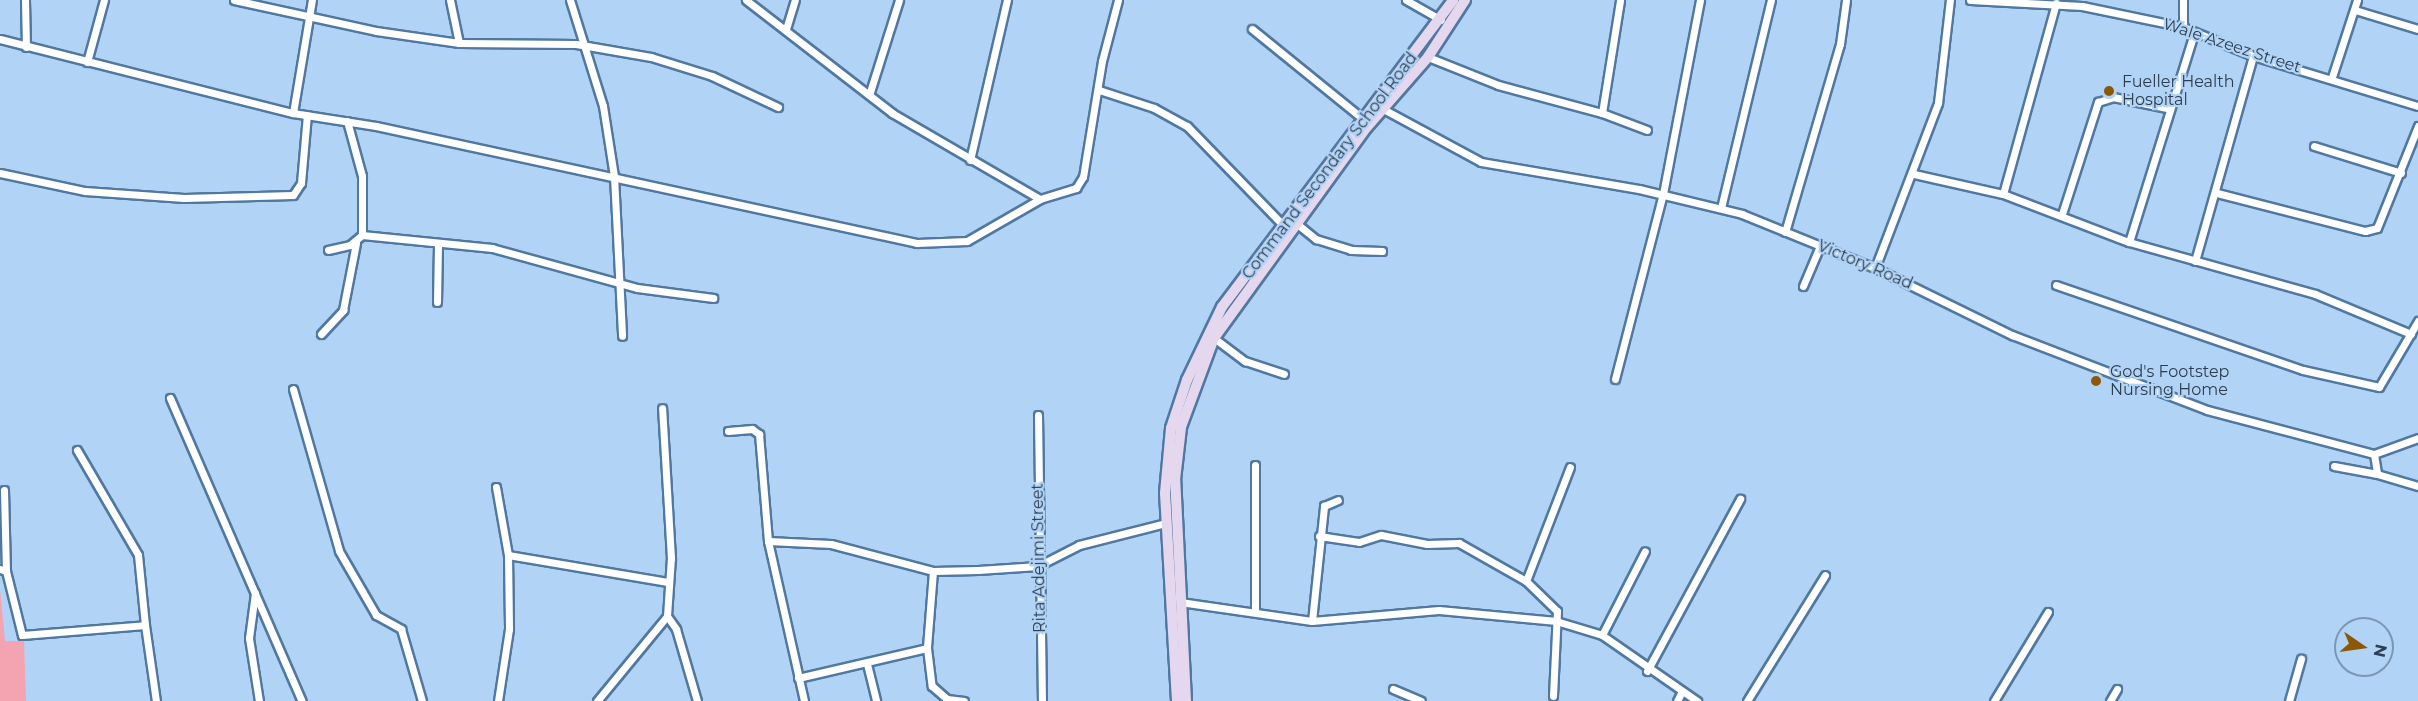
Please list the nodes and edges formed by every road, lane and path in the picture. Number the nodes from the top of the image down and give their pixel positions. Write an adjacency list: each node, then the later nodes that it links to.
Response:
1 (25, 0): 35 (street)
2 (104, 0): 38 (street)
3 (234, 0): 25 (street)
4 (312, 0): 25 (street)
5 (450, 0): 33 (street)
6 (570, 0): 34 (street)
7 (746, 0): 28 (street)
8 (795, 0): 28 (street)
9 (899, 0): 41 (street)
10 (1007, 0): 54 (street)
11 (1118, 0): 40 (street)
12 (1406, 0): 26 (street)
13 (1453, 0): 26 (main road, Command Secondary School Road)
14 (1465, 0): 37 (main road, Command Secondary School Road)
15 (1620, 0): 47 (street)
16 (1700, 0): 60 (street)
17 (1771, 0): 63 (street)
18 (1846, 0): 66 (street)
19 (1950, 0): 57 (street)
20 (1970, 0): 23 (street, Wale Azeez Street)
21 (2183, 0): 27 (street)
22 (2357, 0): 24 (street)
23 (2056, 3): 27 (street, Wale Azeez Street); 61 (street)
24 (2355, 10): 30 (street); 39 (street)
25 (307, 20): 33 (street); 46 (street)
26 (1441, 20): 49 (main road, Command Secondary School Road)
27 (2183, 27): 31 (street, Wale Azeez Street)
28 (786, 29): 41 (street)
29 (1252, 29): 49 (street)
30 (2418, 29)
31 (2194, 33): 36 (street, Wale Azeez Street); 44 (street)
32 (0, 39): 35 (street)
33 (459, 43): 34 (street)
34 (587, 46): 43 (street); 58 (street)
35 (26, 47): 38 (street)
36 (2253, 56): 39 (street, Wale Azeez Street); 59 (street)
37 (1428, 57): 45 (main road, Command Secondary School Road); 47 (street)
38 (87, 62): 46 (street)
39 (2332, 77): 42 (street, Wale Azeez Street)
40 (1099, 90): 62 (street); 65 (street)
41 (870, 92): 54 (street)
42 (2418, 106)
43 (778, 107)
44 (2167, 108): 64 (street); 68 (street)
45 (1385, 110): 60 (street, Victory Road); 65 (main road, Command Secondary School Road)
46 (294, 113): 48 (street)
47 (1602, 113): 52 (street)
48 (307, 115): 50 (street); 55 (street)
49 (1363, 119): 65 (main road, Command Secondary School Road)
50 (347, 121): 58 (street); 67 (street)
51 (2418, 126): 56 (street)
52 (1647, 130)
53 (2314, 146): 56 (street)
54 (970, 160): 62 (street)
55 (0, 173)
56 (2401, 173): 59 (street)
57 (1914, 174): 61 (street); 75 (street)
58 (614, 176): 62 (street); 76 (street)
59 (2217, 193): 74 (street)
60 (1663, 194): 63 (street, Victory Road); 88 (street)
61 (2003, 194): 64 (street)
62 (1040, 199)
63 (1721, 208): 66 (street, Victory Road)
64 (2062, 214): 68 (street)
65 (1290, 224): 73 (street); 81 (main road, Command Secondary School Road)
66 (1785, 232): 71 (street, Victory Road)
67 (362, 235): 69 (street); 70 (street)
68 (2129, 242): 74 (street)
69 (356, 243): 72 (street); 83 (street)
70 (438, 244): 76 (street); 80 (street)
71 (1820, 246): 75 (street, Victory Road); 78 (street)
72 (328, 250)
73 (1382, 250)
74 (2195, 261): 84 (street)
75 (1875, 268): 96 (street, Victory Road)
76 (621, 283): 79 (street); 86 (street)
77 (2056, 285): 84 (street)
78 (1803, 286)
79 (713, 298)
80 (437, 302)
81 (1226, 309): 85 (main road, Command Secondary School Road); 85 (main road, Command Secondary School Road)
82 (2418, 321): 84 (street)
83 (321, 334)
84 (2411, 334)
85 (1211, 335): 87 (street); 106 (main road); 117 (main road)
86 (622, 336)
87 (1284, 374)
88 (1615, 379)
89 (293, 389): 139 (street)
90 (170, 398): 118 (street)
91 (662, 408): 116 (street)
92 (1038, 415): 111 (street, Rita Adejimi Street)
93 (728, 431): 108 (street)
94 (2418, 438): 96 (street)
95 (77, 450): 125 (street)
96 (2374, 454): 100 (street)
97 (1256, 465): 120 (street)
98 (2334, 466): 100 (street)
99 (1570, 467): 115 (street)
100 (2378, 474): 101 (street)
101 (2418, 486)
102 (496, 487): 110 (street)
103 (4, 490): 112 (street)
104 (1740, 499): 130 (street)
105 (1338, 500): 107 (street)
106 (1165, 523): 111 (street); 117 (main road)
107 (1319, 536): 115 (street); 123 (street)
108 (768, 541): 113 (street); 131 (street)
109 (1645, 551): 126 (street)
110 (508, 555): 116 (street); 140 (street)
111 (1038, 566): 113 (street); 146 (street, Rita Adejimi Street)
112 (3, 570): 125 (street)
113 (933, 571): 127 (street)
114 (1825, 574): 152 (street)
115 (1526, 581): 124 (street)
116 (668, 582): 122 (street)
117 (1173, 585): 119 (main road); 147 (main road)
118 (255, 593): 137 (street); 138 (street)
119 (1180, 602): 120 (street); 148 (main road)
120 (1255, 611): 123 (street)
121 (2048, 612): 153 (street)
122 (667, 616): 141 (street); 142 (street)
123 (1312, 621): 124 (street)
124 (1556, 621): 126 (street); 135 (street)
125 (145, 626): 136 (street)
126 (1602, 635): 130 (street)
127 (927, 648): 129 (street); 145 (street)
128 (2301, 659): 155 (street)
129 (867, 664): 131 (street); 144 (street)
130 (1647, 671): 134 (street)
131 (798, 678): 143 (street)
132 (1393, 689): 149 (street)
133 (2117, 689): 154 (street)
134 (1682, 691): 150 (street); 151 (street)
135 (1552, 696)
136 (156, 701)
137 (258, 701)
138 (302, 701)
139 (422, 701)
140 (498, 701)
141 (597, 701)
142 (697, 701)
143 (804, 701)
144 (876, 701)
145 (964, 701)
146 (1042, 701)
147 (1177, 701)
148 (1186, 701)
149 (1421, 701)
150 (1677, 701)
151 (1697, 701)
152 (1747, 701)
153 (1994, 701)
154 (2110, 701)
155 (2289, 701)

